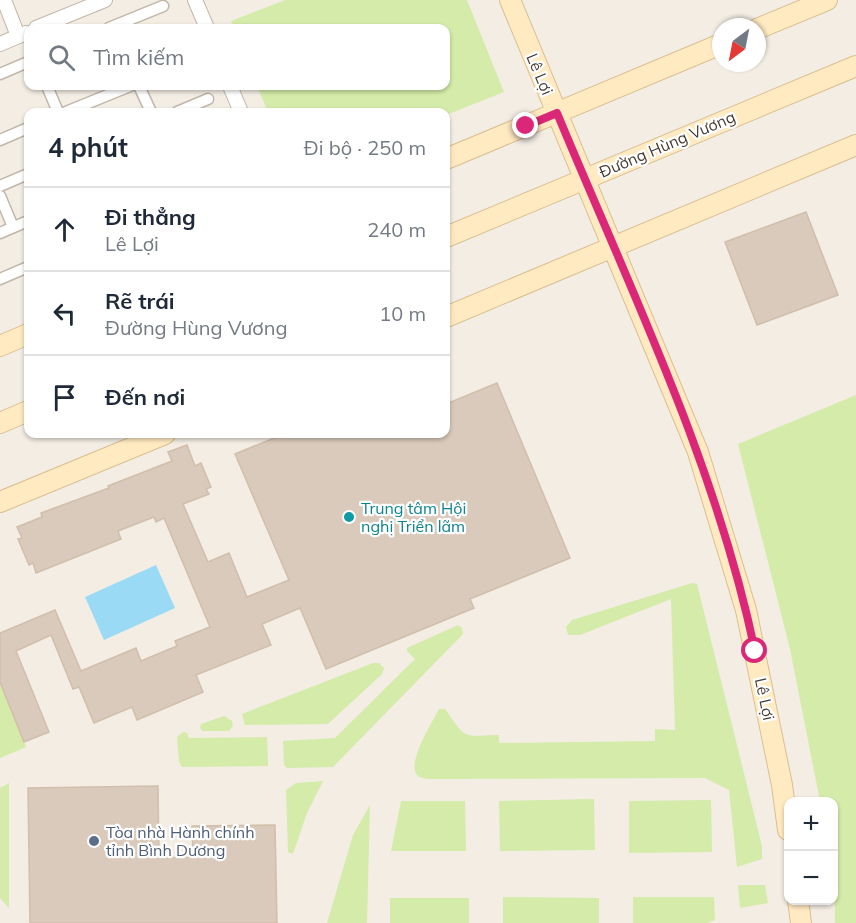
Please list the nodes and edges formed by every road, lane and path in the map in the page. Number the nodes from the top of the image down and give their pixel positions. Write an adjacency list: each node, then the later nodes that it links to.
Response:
1 (4, 0): 11 (street)
2 (105, 0): 7 (street)
3 (195, 0): 9 (street)
4 (510, 0): 27 (main road, Lê Lợi)
5 (827, 0): 10 (main road)
6 (163, 6): 8 (street)
7 (46, 24)
8 (122, 24)
9 (205, 24)
10 (766, 25)
11 (23, 34): 12 (street)
12 (0, 44)
13 (712, 48): 27 (main road)
14 (24, 64): 16 (street)
15 (856, 66): 33 (main road, Đường Hùng Vương)
16 (0, 74)
17 (49, 90): 22 (street)
18 (120, 90): 23 (street)
19 (142, 90): 24 (street)
20 (232, 90): 26 (street)
21 (208, 99): 25 (street)
22 (56, 108)
23 (76, 108)
24 (149, 108)
25 (187, 108)
26 (239, 108)
27 (557, 113): 31 (main road); 33 (main road, Lê Lợi)
28 (24, 130): 29 (street)
29 (0, 140)
30 (856, 146): 40 (main road)
31 (450, 157)
32 (24, 176): 34 (street)
33 (584, 179): 39 (main road, Đường Hùng Vương); 40 (main road, Lê Lợi)
34 (0, 186)
35 (0, 196): 37 (street)
36 (24, 223): 37 (street)
37 (13, 227): 38 (street)
38 (0, 233)
39 (450, 235)
40 (613, 247): 43 (main road); 50 (main road, Lê Lợi)
41 (24, 269): 42 (street)
42 (0, 279)
43 (450, 315)
44 (24, 336): 45 (main road)
45 (0, 346)
46 (24, 413): 47 (main road)
47 (0, 423)
48 (155, 438): 49 (main road)
49 (0, 502)
50 (784, 797)
51 (799, 905): 52 (main road)
52 (801, 923)

